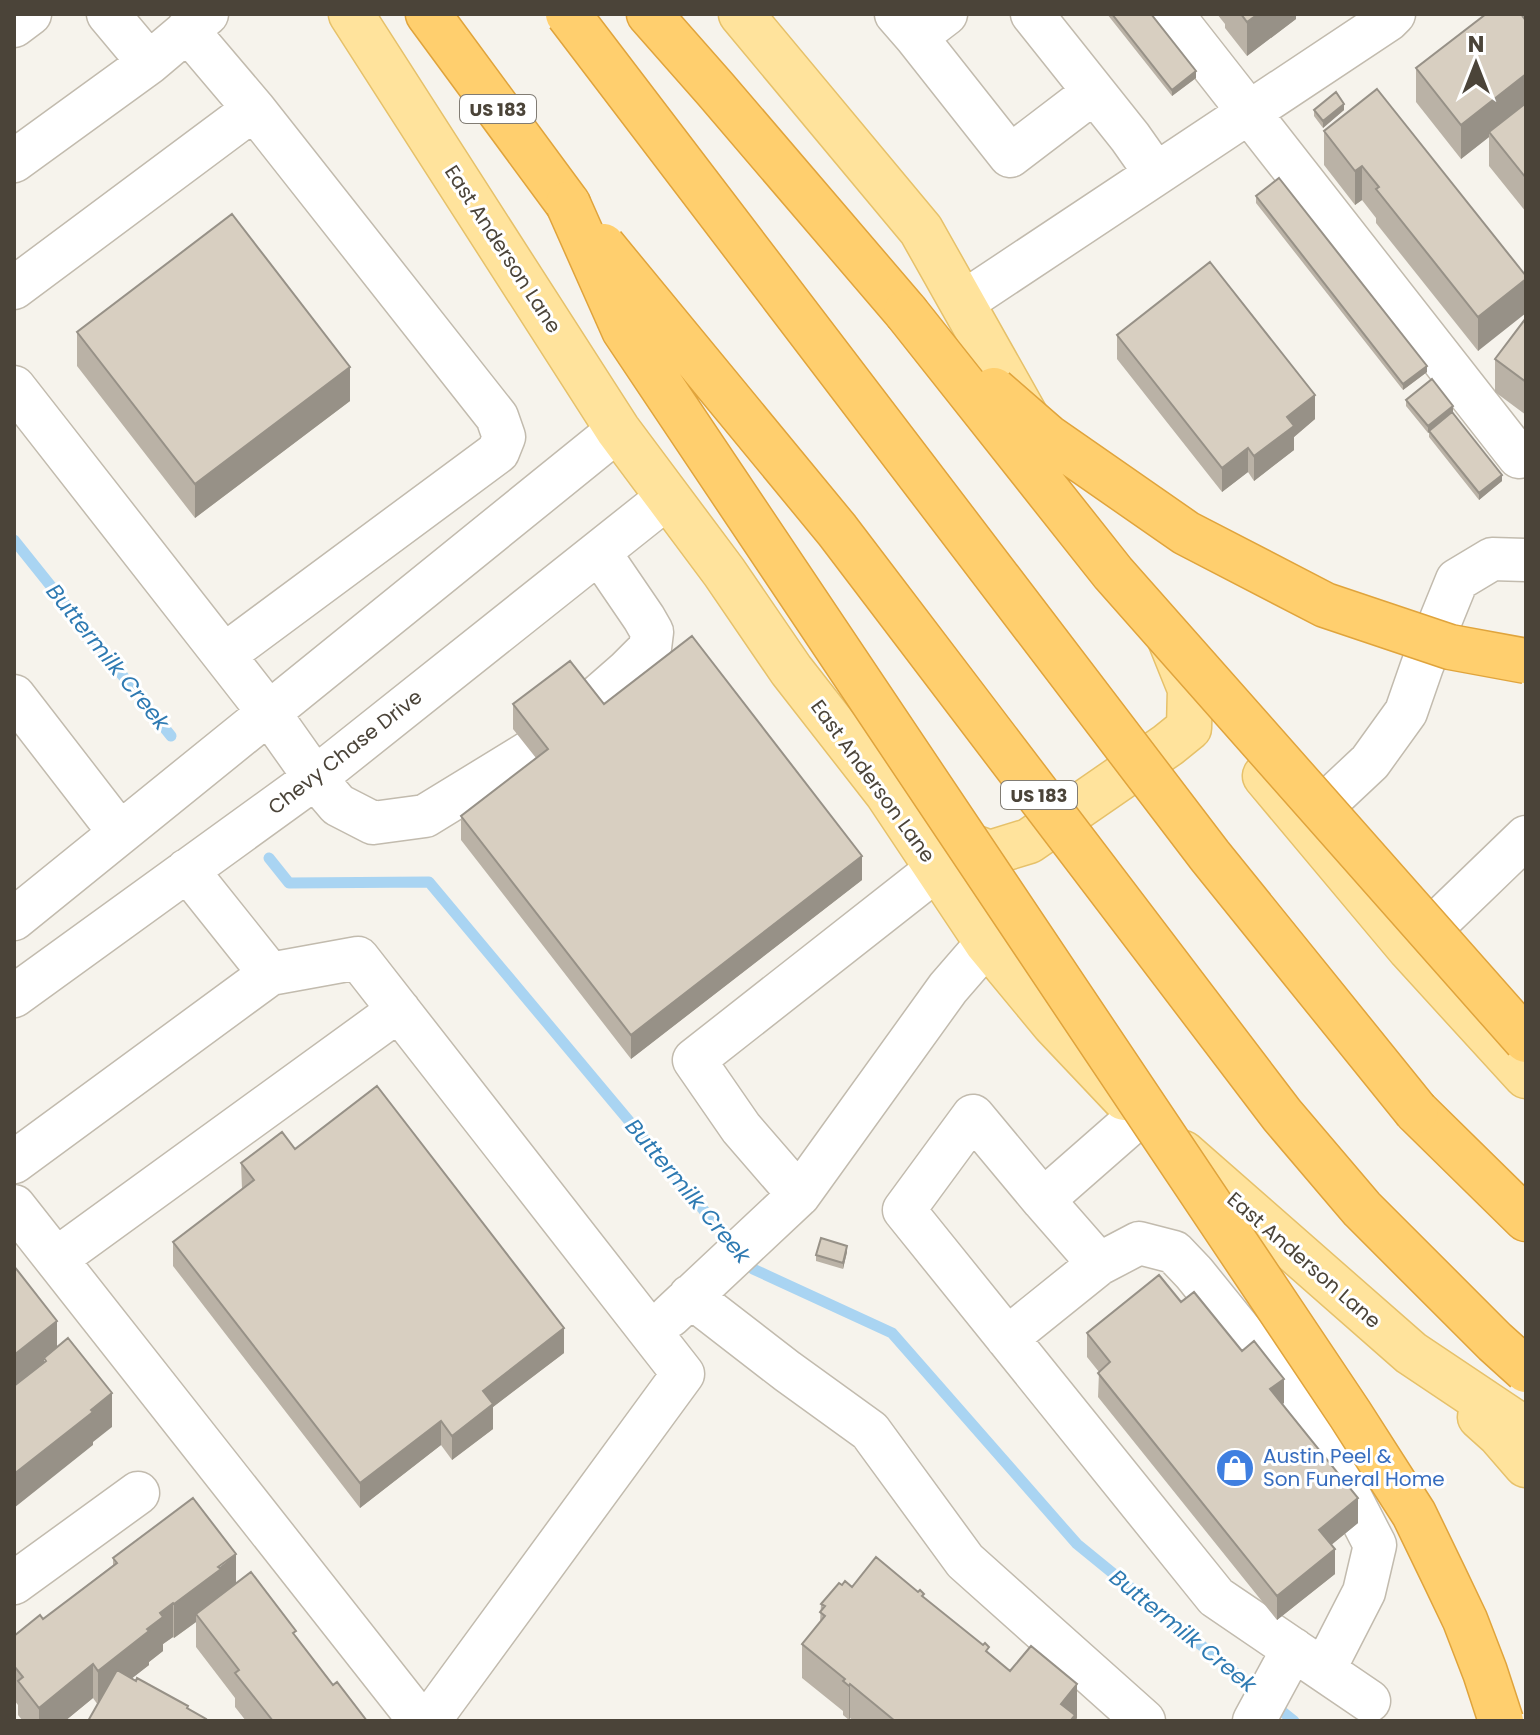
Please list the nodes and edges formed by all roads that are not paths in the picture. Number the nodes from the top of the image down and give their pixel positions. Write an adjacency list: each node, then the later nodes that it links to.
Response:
1 (30, 14): 13 (street)
2 (108, 14): 14 (street)
3 (351, 14): 25 (main road, East Anderson Lane)
4 (428, 14): 20 (highway, US 183)
5 (568, 14): 57 (highway, bridge)
6 (649, 14): 23 (highway)
7 (741, 14): 22 (main road)
8 (1032, 14): 15 (street)
9 (1172, 14): 17 (street)
10 (1394, 14): 17 (street)
11 (197, 22): 14 (street); 16 (street)
12 (919, 22): 15 (street)
13 (14, 26)
14 (149, 63): 18 (street)
15 (1094, 92): 19 (street)
16 (254, 109): 21 (street); 31 (street)
17 (1248, 113): 19 (street); 26 (street)
18 (14, 161)
19 (1156, 174): 22 (street)
20 (568, 204): 64 (highway, US 183, bridge); 75 (highway, bridge)
21 (14, 288)
22 (962, 303): 30 (main road)
23 (906, 312): 32 (highway, bridge); 50 (highway, bridge)
24 (14, 387): 31 (street)
25 (618, 430): 27 (main road, East Anderson Lane); 35 (street)
26 (1519, 457)
27 (668, 497): 28 (street, Chevy Chase Drive); 38 (main road, East Anderson Lane)
28 (599, 552): 34 (street); 37 (street, Chevy Chase Drive)
29 (1526, 560): 39 (street)
30 (1161, 618): 38 (main road); 39 (main road)
31 (224, 655): 35 (street)
32 (1526, 661)
33 (14, 696): 40 (street)
34 (587, 706)
35 (269, 713): 37 (street); 40 (street)
36 (531, 751): 37 (street)
37 (315, 778): 43 (street, Chevy Chase Drive)
38 (887, 793): 42 (main road, East Anderson Lane)
39 (1305, 823): 46 (main road)
40 (119, 832): 44 (street)
41 (1526, 837): 46 (street)
42 (937, 869): 45 (main road, East Anderson Lane); 54 (street)
43 (187, 870): 47 (street); 48 (street, Chevy Chase Drive)
44 (14, 919)
45 (987, 943): 52 (main road, East Anderson Lane); 54 (street)
46 (1410, 949): 51 (main road)
47 (270, 974): 49 (street); 53 (street)
48 (14, 996)
49 (399, 1010): 58 (street); 61 (street)
50 (1526, 1040)
51 (1526, 1076)
52 (1140, 1115): 55 (street); 63 (main road, East Anderson Lane)
53 (14, 1162)
54 (799, 1195): 60 (street)
55 (1043, 1200): 59 (street); 62 (street)
56 (14, 1206): 58 (street)
57 (1526, 1219)
58 (56, 1259): 71 (street)
59 (1099, 1264): 62 (street); 69 (street)
60 (700, 1287): 61 (street); 73 (street)
61 (652, 1333): 72 (street)
62 (1007, 1338): 69 (street)
63 (1411, 1353): 65 (main road, East Anderson Lane); 66 (main road)
64 (1526, 1370)
65 (1526, 1430)
66 (1526, 1465)
67 (138, 1493): 68 (street)
68 (14, 1583)
69 (1298, 1666): 70 (street); 74 (street)
70 (1369, 1701)
71 (420, 1721)
72 (429, 1721)
73 (1144, 1721)
74 (1254, 1721)
75 (1501, 1721)

